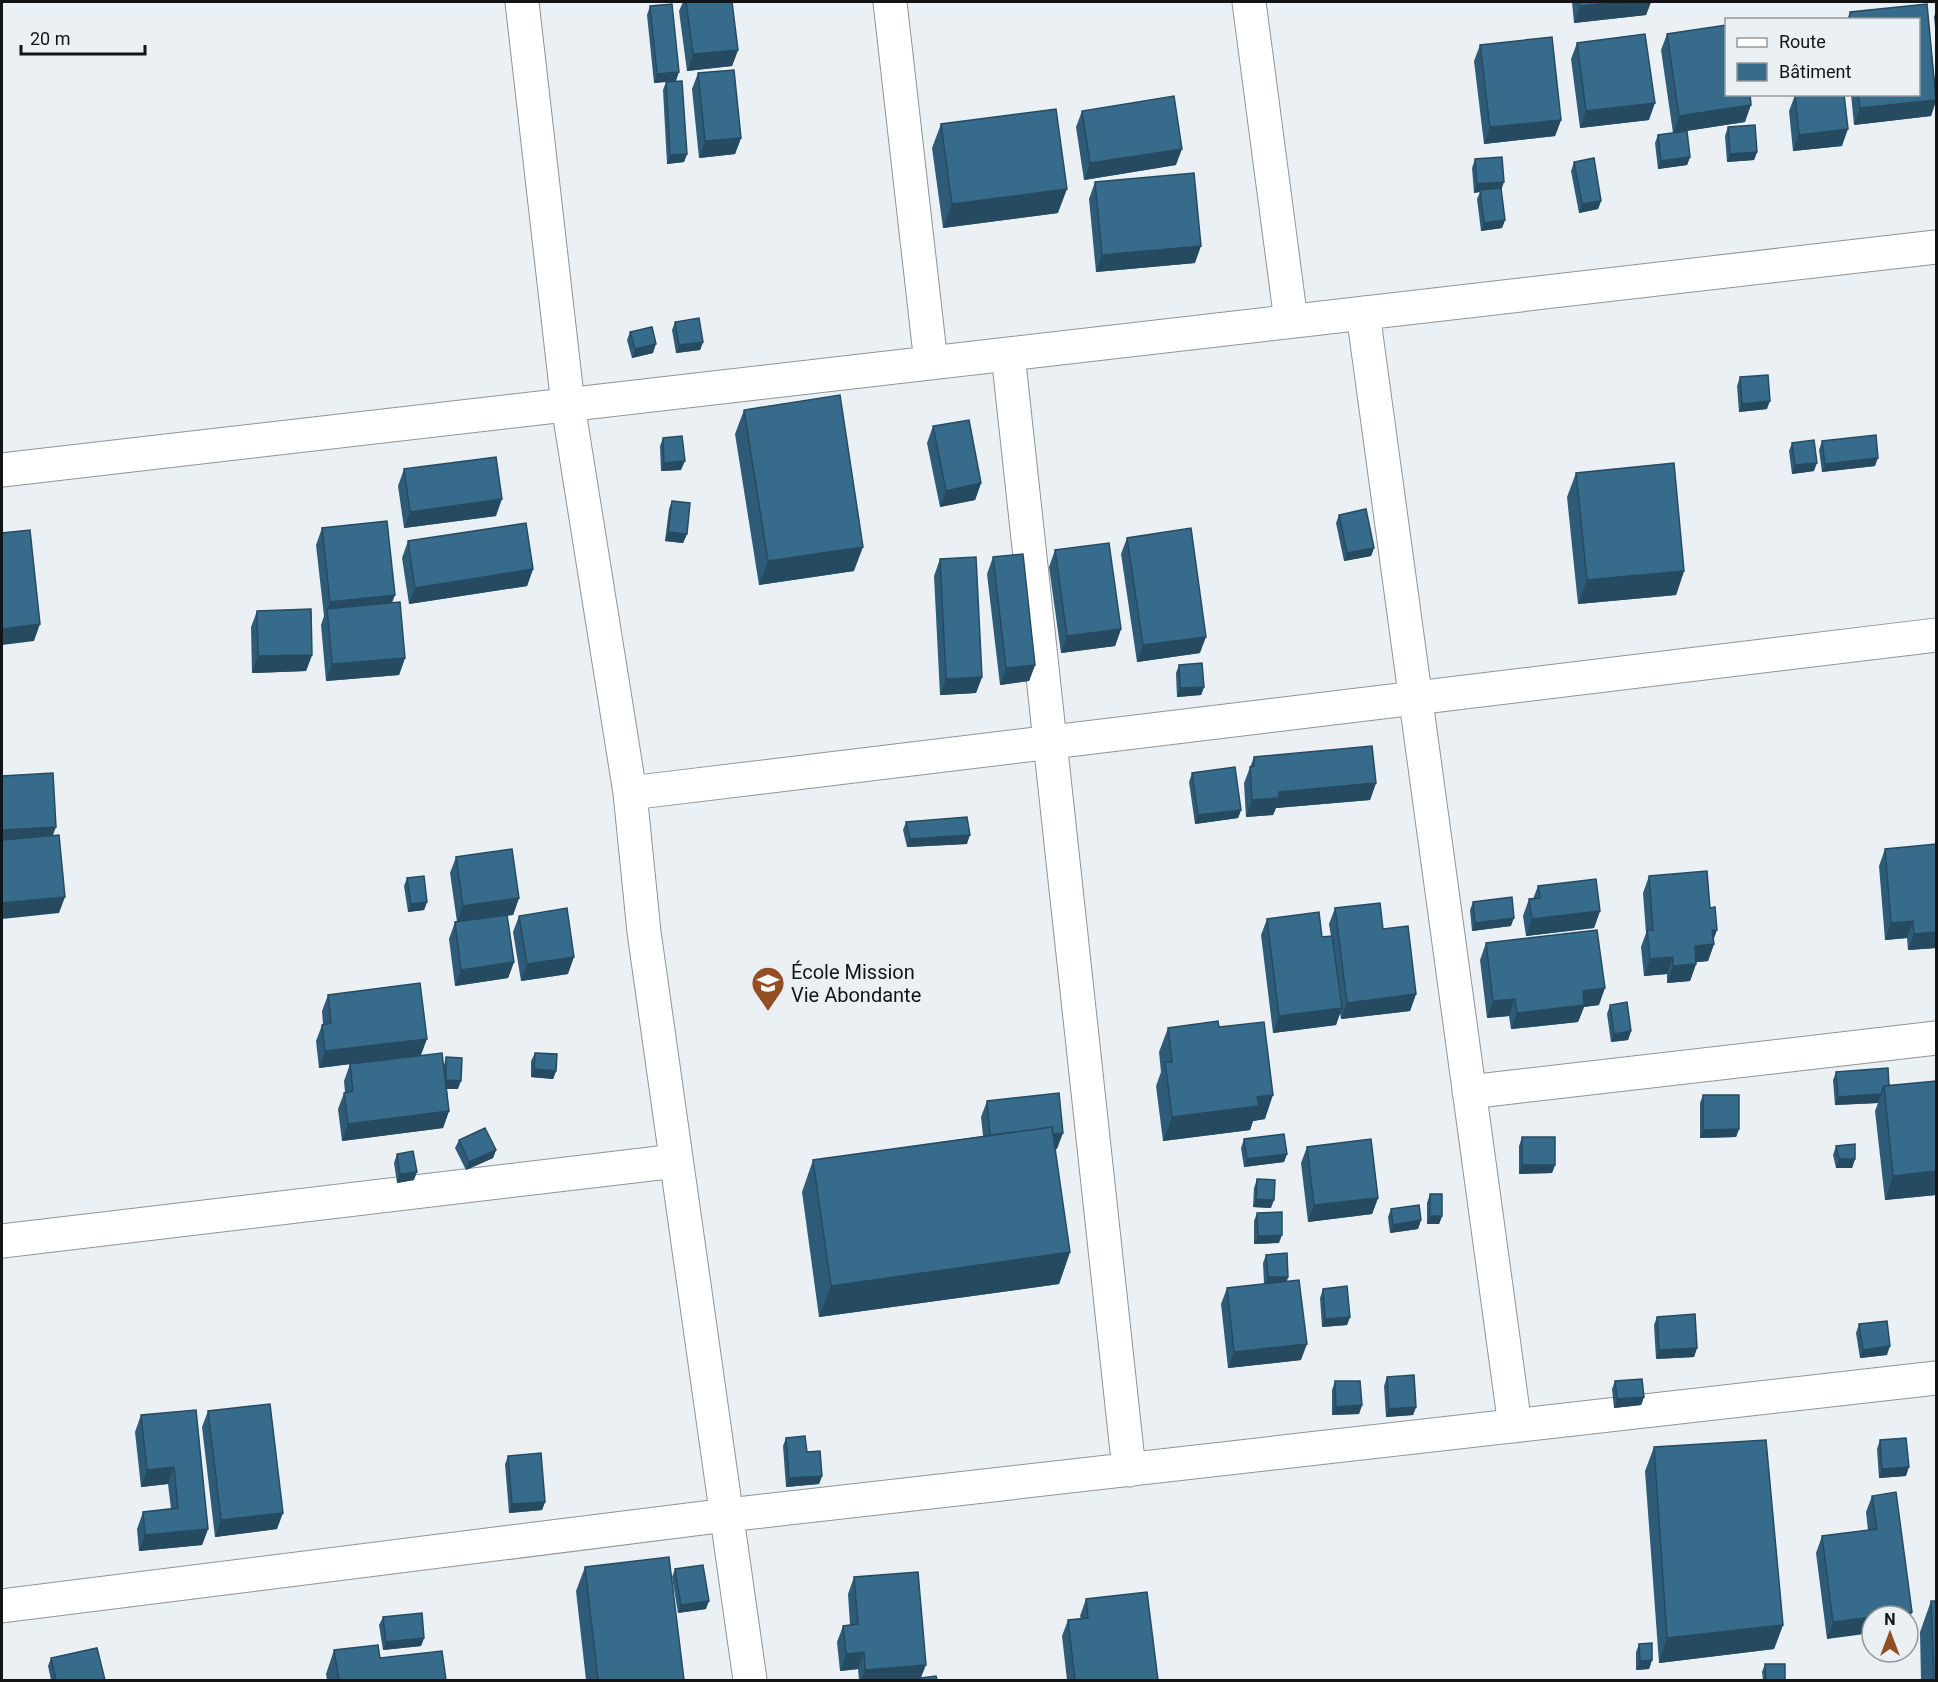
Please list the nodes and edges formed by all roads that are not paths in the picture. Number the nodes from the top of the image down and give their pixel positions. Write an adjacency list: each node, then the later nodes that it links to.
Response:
1 (522, 2): 9 (street)
2 (890, 2): 8 (street)
3 (1249, 2): 6 (street)
4 (1936, 247): 5 (street)
5 (1363, 313): 6 (street); 12 (street)
6 (1291, 321): 7 (street)
7 (1008, 354): 8 (street); 13 (street)
8 (931, 363): 9 (street)
9 (568, 405): 10 (street); 14 (street)
10 (2, 470)
11 (1936, 635): 12 (street)
12 (1415, 698): 13 (street); 16 (street)
13 (1050, 742): 14 (street); 21 (street)
14 (630, 793): 17 (street)
15 (1936, 1038): 16 (street)
16 (1469, 1092): 20 (street)
17 (676, 1161): 18 (street); 22 (street)
18 (2, 1241)
19 (1936, 1378): 20 (street)
20 (1515, 1426): 21 (street)
21 (1129, 1470): 22 (street)
22 (726, 1515): 23 (street); 24 (street)
23 (2, 1606)
24 (750, 1680)

